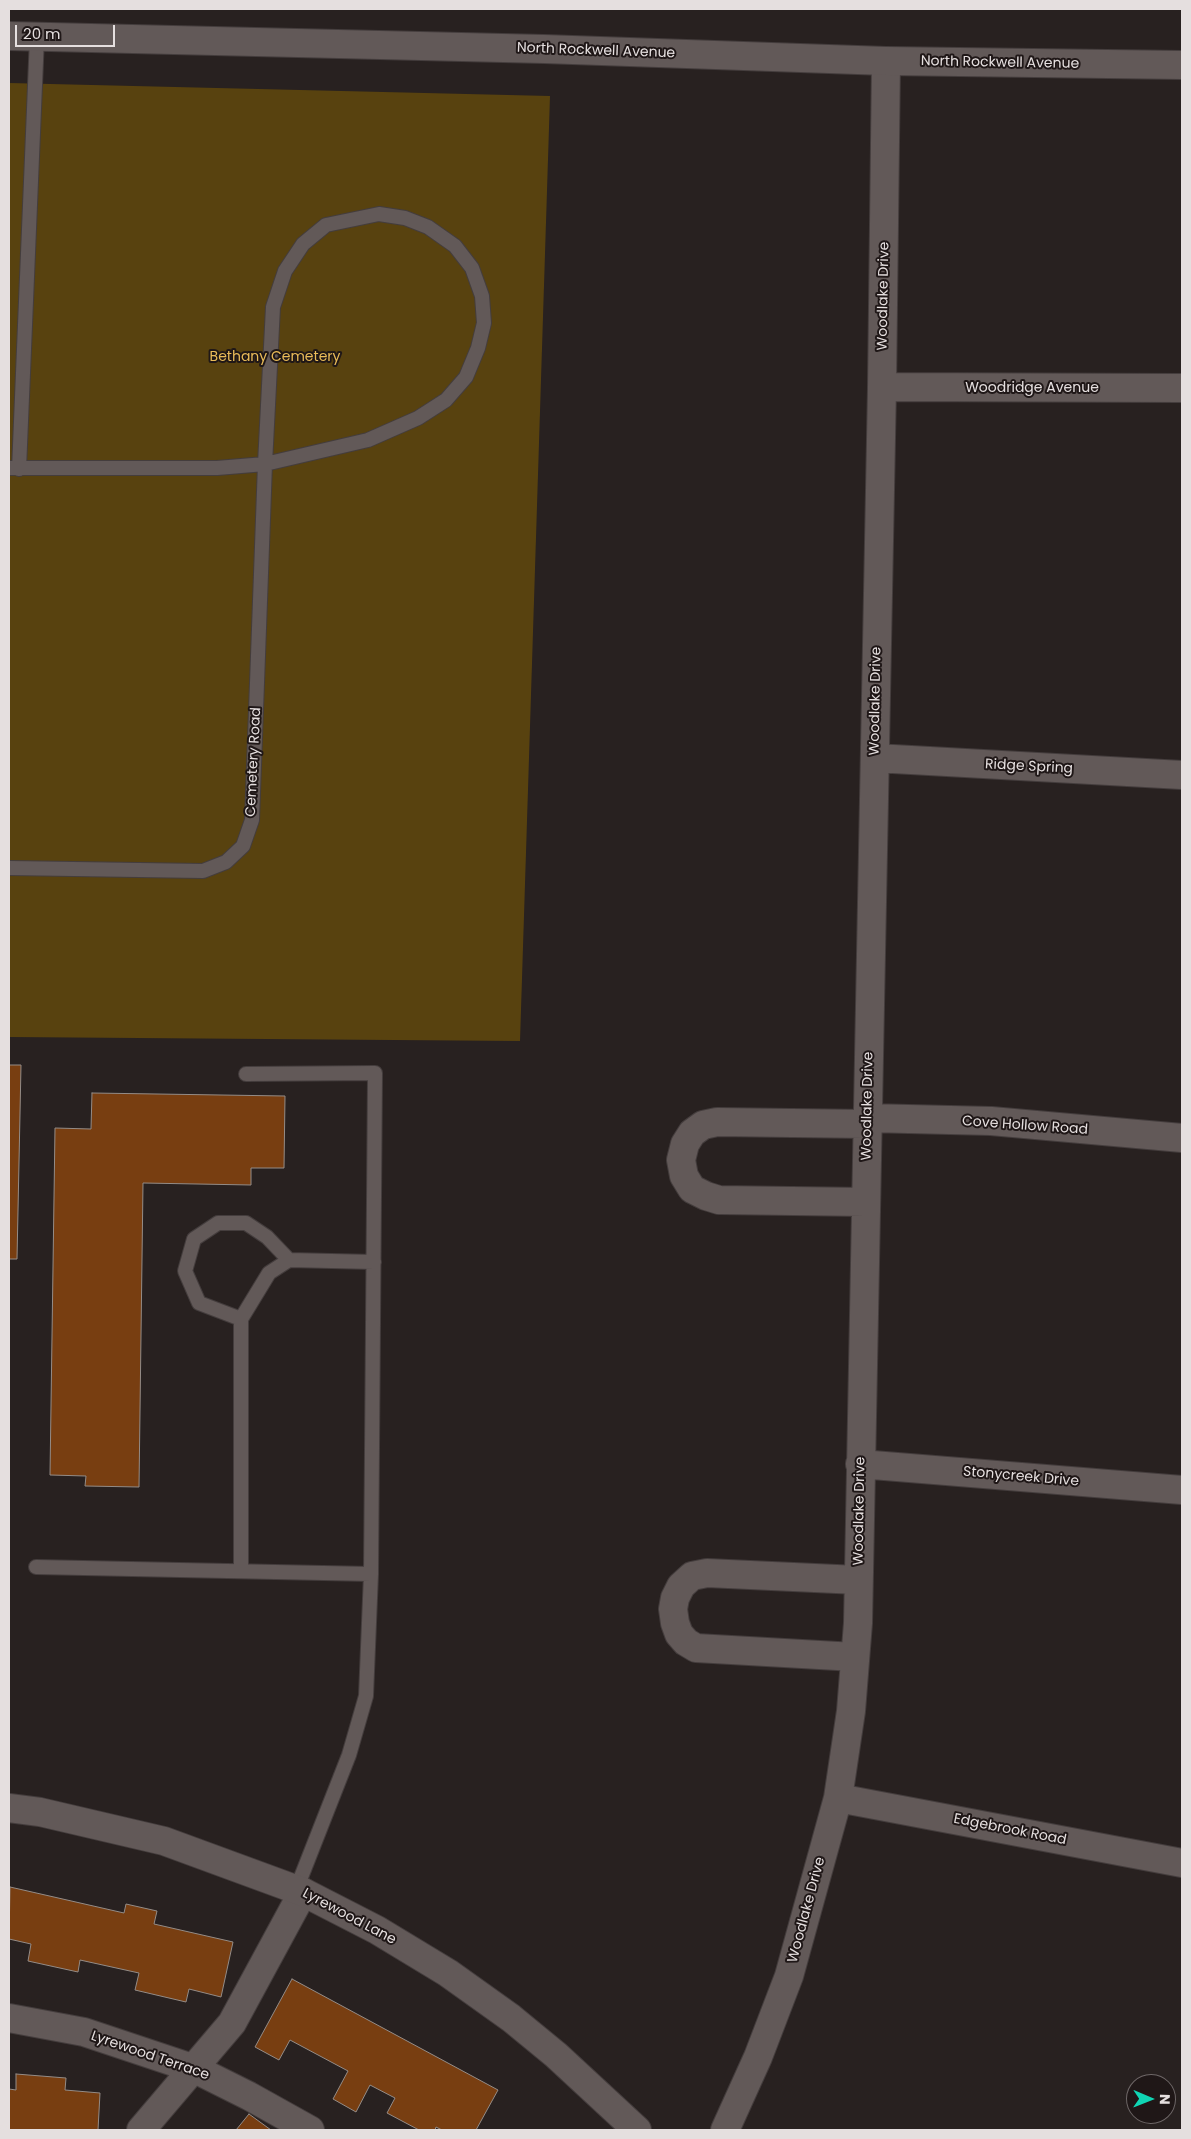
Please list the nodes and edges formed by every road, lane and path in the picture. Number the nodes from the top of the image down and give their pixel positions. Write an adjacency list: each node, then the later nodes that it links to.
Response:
1 (9, 36): 2 (street, North Rockwell Avenue)
2 (37, 37): 3 (street, North Rockwell Avenue); 8 (lane)
3 (886, 61): 4 (street, North Rockwell Avenue); 5 (street, Woodlake Drive)
4 (1182, 65)
5 (882, 387): 6 (street, Woodridge Avenue); 9 (street, Woodlake Drive)
6 (1182, 388)
7 (265, 464): 7 (lane, Cemetery Road); 8 (lane, Cemetery Road); 11 (lane, Cemetery Road)
8 (14, 468)
9 (875, 758): 10 (street, Ridge Spring); 13 (street, Woodlake Drive)
10 (1182, 775)
11 (9, 868)
12 (246, 1074): 17 (lane)
13 (867, 1121): 14 (street, Cove Hollow Road); 15 (street, Woodlake Drive); 15 (street, Cove Hollow Road)
14 (1182, 1138)
15 (866, 1202): 19 (street, Woodlake Drive)
16 (289, 1260): 17 (lane); 18 (lane); 18 (lane)
17 (374, 1262): 23 (lane)
18 (241, 1320): 22 (lane)
19 (860, 1464): 20 (street, Stonycreek Drive); 24 (street, Woodlake Drive)
20 (1182, 1490)
21 (36, 1567): 22 (lane)
22 (241, 1572): 23 (lane)
23 (370, 1574): 29 (lane)
24 (858, 1580): 25 (street, Woodlake Drive); 25 (street)
25 (855, 1657): 26 (street, Woodlake Drive)
26 (838, 1798): 28 (street, Edgebrook Road); 35 (street, Woodlake Drive)
27 (9, 1808): 29 (street, Lyrewood Lane)
28 (1182, 1863)
29 (300, 1891): 31 (street); 34 (street, Lyrewood Lane)
30 (9, 2018): 31 (street, Lyrewood Terrace)
31 (195, 2069): 32 (street); 33 (street, Lyrewood Terrace)
32 (141, 2130)
33 (310, 2130)
34 (637, 2130)
35 (725, 2130)

